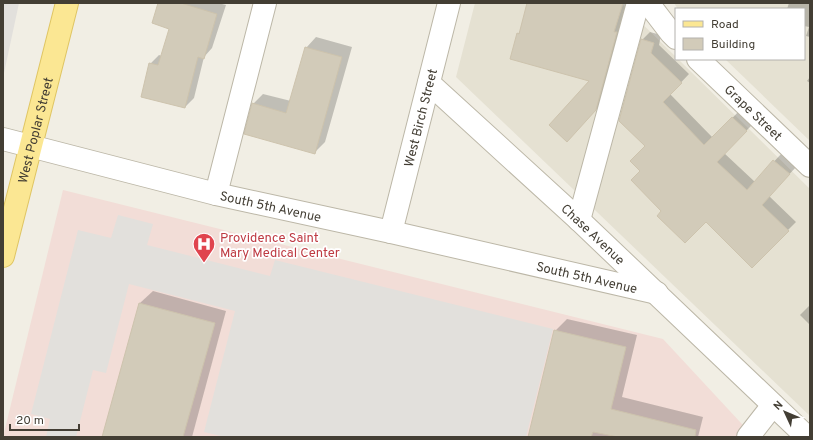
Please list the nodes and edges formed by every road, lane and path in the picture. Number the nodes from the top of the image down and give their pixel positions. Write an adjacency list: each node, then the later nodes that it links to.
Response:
1 (67, 3): 10 (main road, West Poplar Street)
2 (264, 3): 12 (street)
3 (449, 3): 8 (street, West Birch Street)
4 (638, 3): 13 (street)
5 (648, 3): 6 (street)
6 (675, 37)
7 (699, 60): 11 (street, Grape Street)
8 (429, 83): 13 (street, Chase Avenue); 14 (street, West Birch Street)
9 (3, 139): 10 (street, South 5th Avenue)
10 (31, 146): 12 (street, South 5th Avenue); 15 (main road, West Poplar Street)
11 (810, 166)
12 (216, 194): 14 (street, South 5th Avenue)
13 (579, 220): 16 (street, Chase Avenue)
14 (391, 232): 16 (street, South 5th Avenue)
15 (3, 256)
16 (657, 294): 17 (street, Chase Avenue)
17 (773, 405): 18 (street); 19 (street, Chase Avenue)
18 (748, 437)
19 (807, 437)

